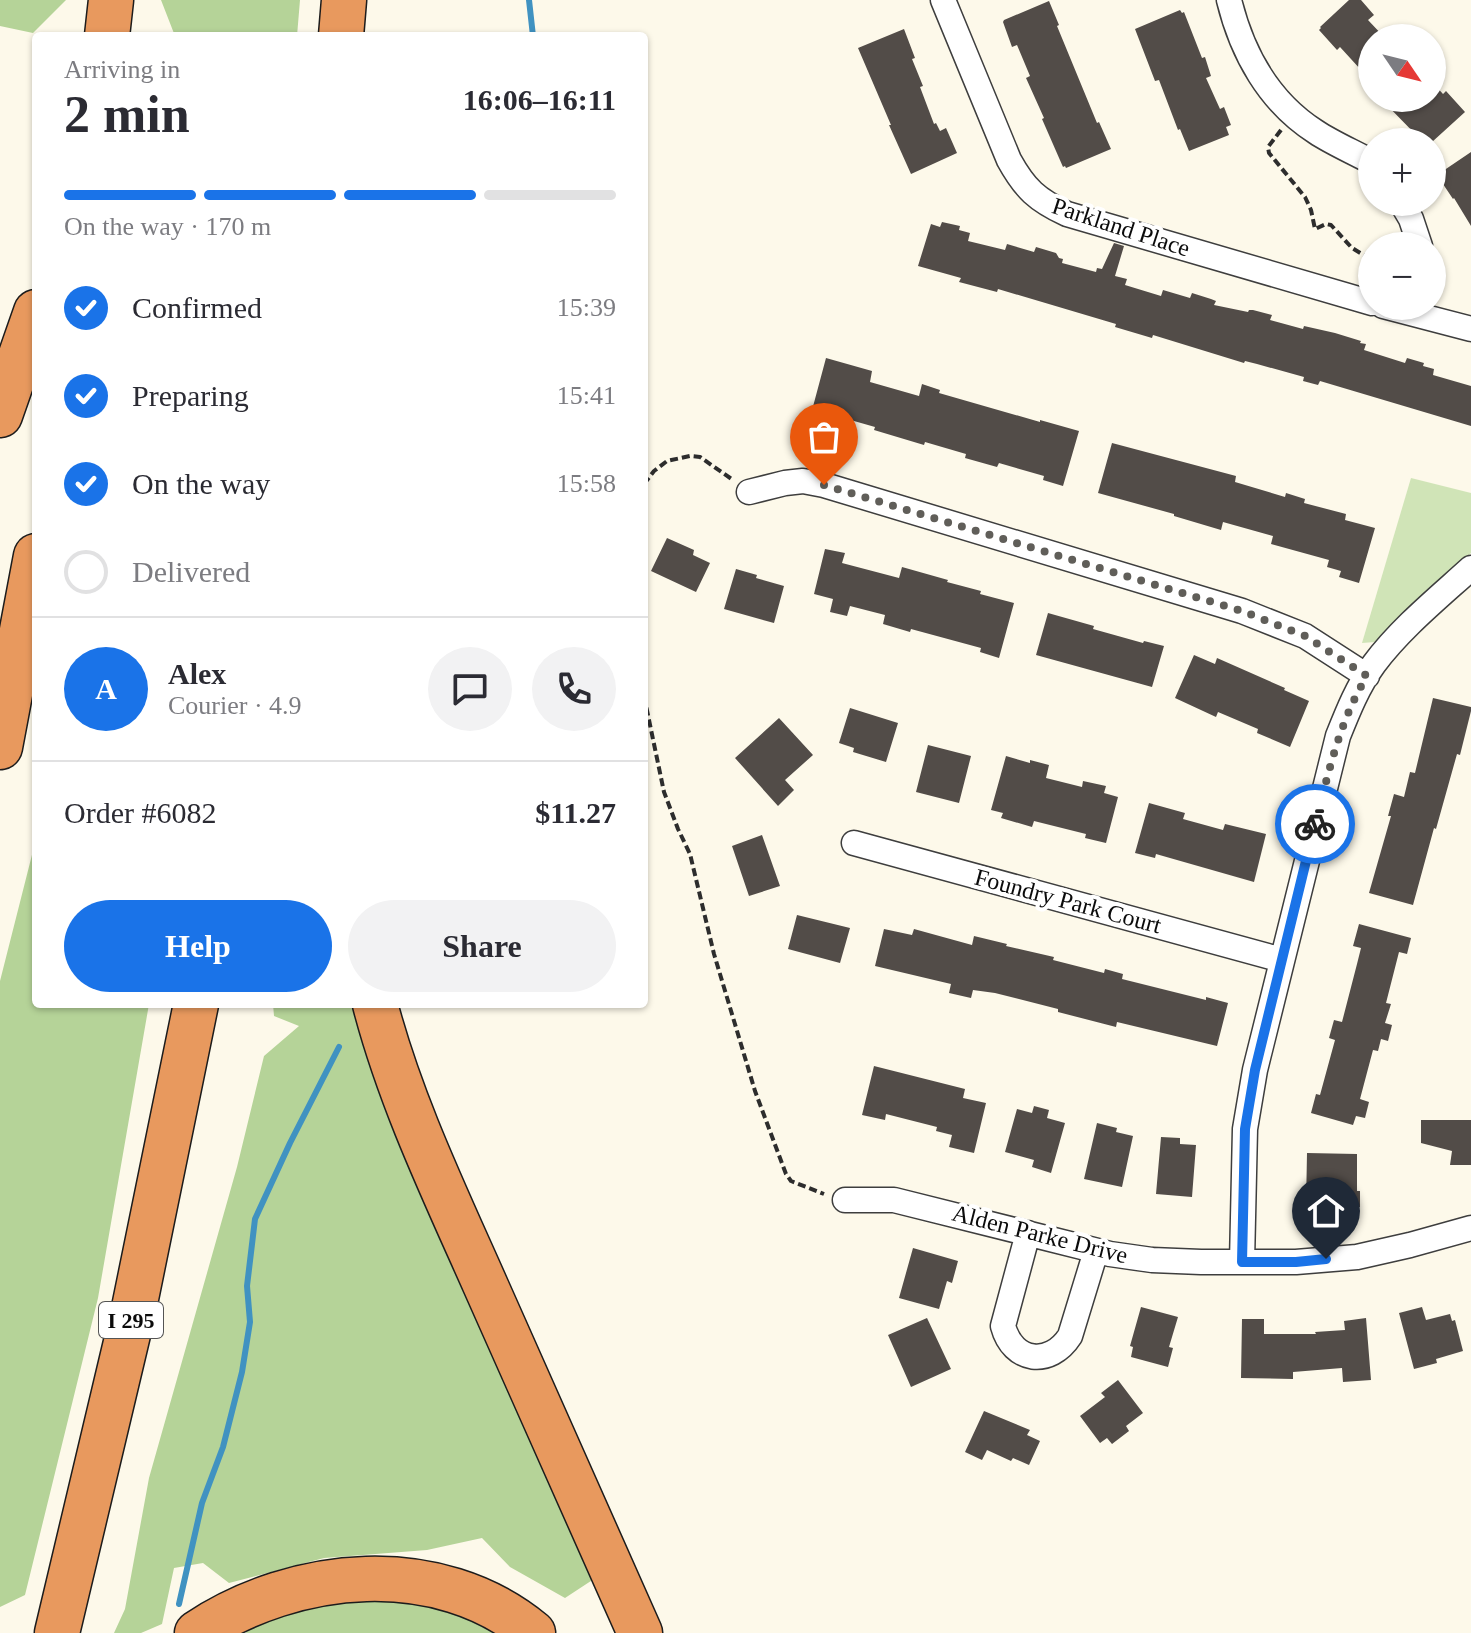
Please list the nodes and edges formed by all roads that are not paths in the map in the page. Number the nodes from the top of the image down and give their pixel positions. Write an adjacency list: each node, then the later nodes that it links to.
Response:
1 (111, 0): 5 (highway)
2 (344, 0): 6 (highway)
3 (943, 0): 8 (street, Parkland Place)
4 (1229, 0): 7 (street)
5 (107, 32)
6 (341, 32)
7 (1358, 155)
8 (1358, 299)
9 (1444, 320): 11 (street)
10 (32, 323): 12 (highway)
11 (1471, 329)
12 (0, 415)
13 (749, 492): 16 (street)
14 (1471, 568): 16 (street)
15 (32, 577): 17 (highway)
16 (1367, 676): 19 (street)
17 (0, 747)
18 (854, 843): 19 (street, Foundry Park Court)
19 (1282, 960): 26 (street)
20 (195, 1008): 27 (highway, I 295)
21 (376, 1008): 30 (highway)
22 (845, 1200): 24 (street, Alden Parke Drive)
23 (1471, 1228): 26 (street, Alden Parke Drive)
24 (1028, 1233): 25 (street, Alden Parke Drive); 25 (street)
25 (1096, 1251): 26 (street, Alden Parke Drive)
26 (1242, 1262)
27 (57, 1633)
28 (197, 1633): 29 (highway)
29 (533, 1633)
30 (640, 1633)

